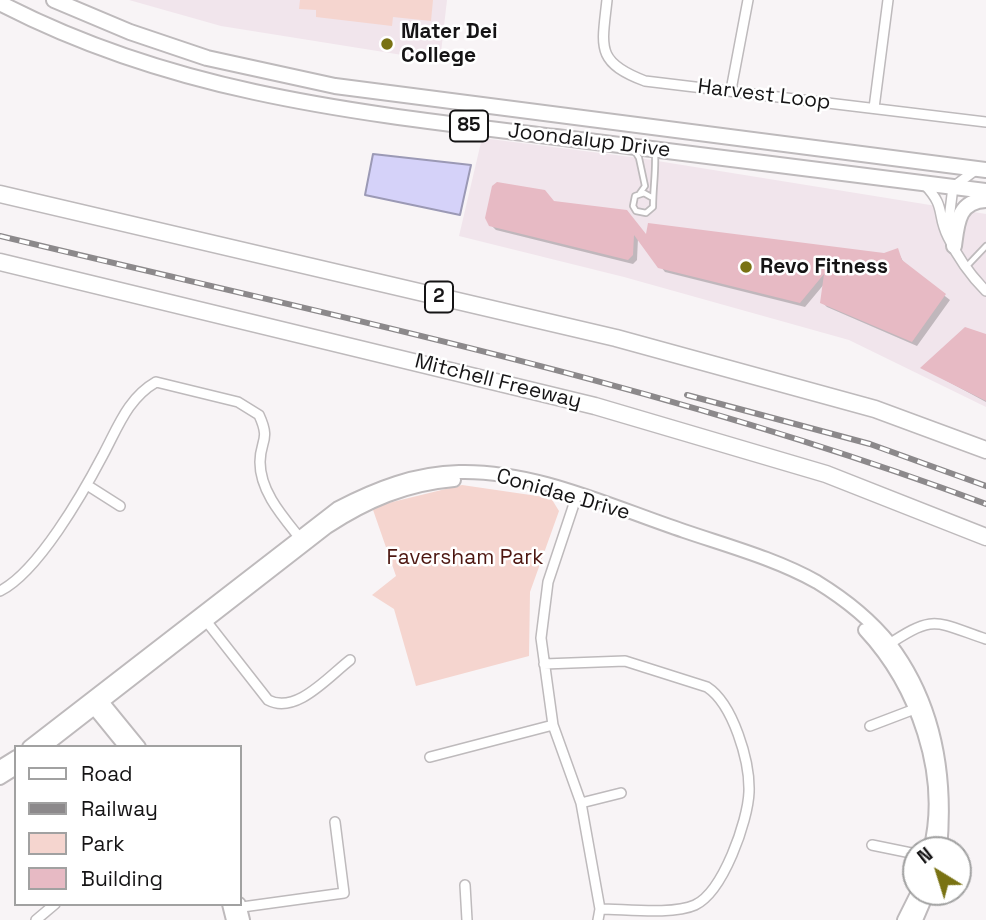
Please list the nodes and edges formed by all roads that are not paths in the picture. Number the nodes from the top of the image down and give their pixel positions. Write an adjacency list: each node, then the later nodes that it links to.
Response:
1 (54, 0): 9 (main road, Joondalup Drive / 85)
2 (607, 0): 6 (street, Harvest Loop)
3 (748, 0): 6 (street)
4 (888, 0): 7 (street)
5 (0, 3): 10 (main road, Joondalup Drive / 85)
6 (731, 90): 7 (street, Harvest Loop)
7 (874, 108): 8 (street, Harvest Loop)
8 (986, 122)
9 (620, 123): 11 (main road); 12 (main road, Joondalup Drive / 85)
10 (632, 146): 11 (main road, Joondalup Drive / 85); 16 (lane)
11 (655, 150): 13 (main road, Joondalup Drive / 85); 18 (lane)
12 (981, 169): 14 (street)
13 (924, 184): 14 (main road, Joondalup Drive / 85); 20 (street)
14 (953, 187): 15 (main road, Joondalup Drive / 85); 20 (street)
15 (986, 191)
16 (640, 193): 18 (lane); 18 (lane)
17 (0, 194): 25 (highway, 2)
18 (651, 197)
19 (986, 200): 20 (main road)
20 (950, 241): 23 (street)
21 (986, 246): 23 (lane)
22 (0, 262): 29 (highway, Mitchell Freeway)
23 (967, 267): 24 (street)
24 (986, 291)
25 (986, 450)
26 (87, 485): 28 (street); 30 (street); 31 (street)
27 (575, 498): 30 (street, Conidae Drive); 34 (street, Conidae Drive); 36 (street)
28 (120, 506)
29 (986, 537)
30 (301, 540): 32 (street, Conidae Drive)
31 (0, 591)
32 (203, 617): 35 (street); 37 (street, Conidae Drive)
33 (986, 639): 34 (street)
34 (886, 647): 38 (street, Conidae Drive)
35 (350, 660)
36 (544, 664): 39 (street); 56 (street)
37 (95, 701): 41 (street, Conidae Drive); 42 (street, Conidae Drive); 43 (street); 44 (street)
38 (920, 707): 40 (street); 49 (street, Conidae Drive); 50 (street, Conidae Drive)
39 (552, 726): 45 (street); 47 (street)
40 (870, 726)
41 (32, 745)
42 (46, 745)
43 (126, 745)
44 (137, 745)
45 (430, 757)
46 (621, 793): 47 (street)
47 (581, 803): 56 (street)
48 (335, 822): 55 (street)
49 (932, 836)
50 (941, 836)
51 (872, 845): 52 (street)
52 (902, 852)
53 (465, 885): 59 (street)
54 (53, 906): 57 (street)
55 (234, 909): 58 (street)
56 (600, 909): 60 (street)
57 (36, 920)
58 (243, 920)
59 (467, 920)
60 (598, 920)

